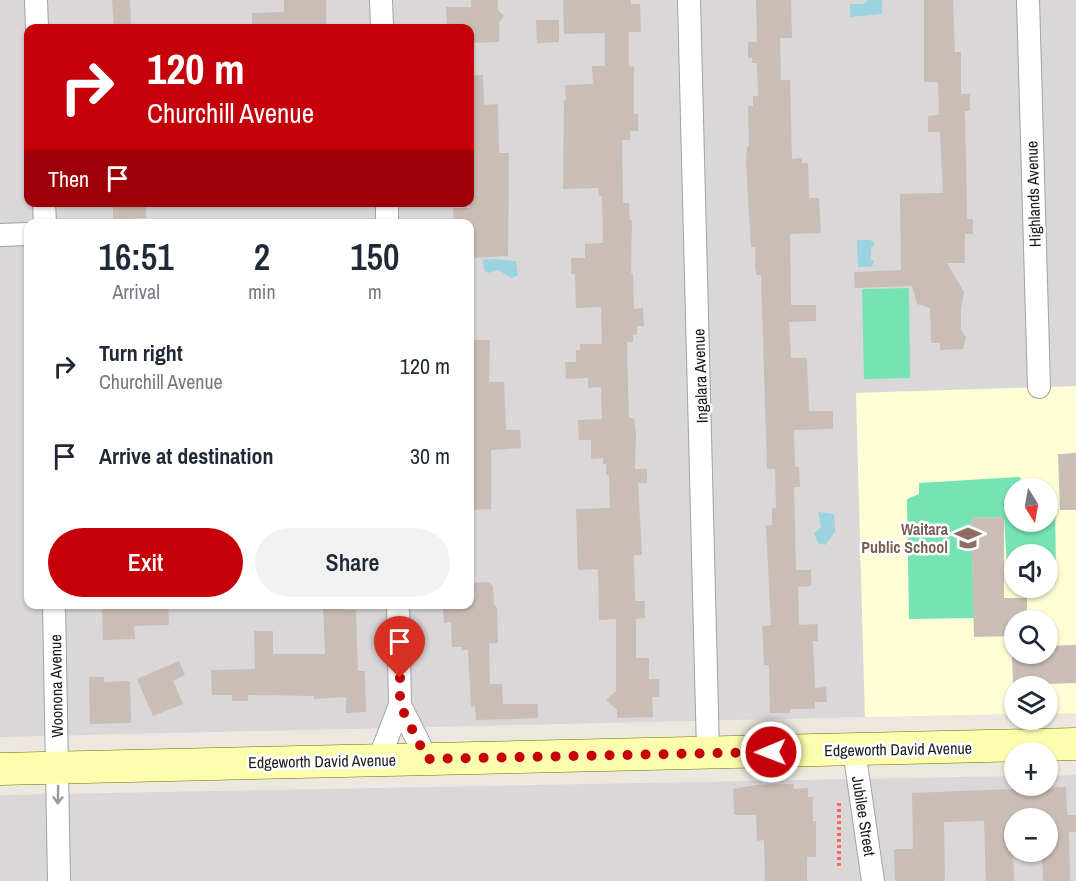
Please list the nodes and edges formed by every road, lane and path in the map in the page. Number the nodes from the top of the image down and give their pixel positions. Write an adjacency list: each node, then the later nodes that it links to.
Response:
1 (36, 0): 5 (street)
2 (381, 0): 6 (street)
3 (689, 0): 15 (street, Ingalara Avenue)
4 (1028, 0): 9 (street, Highlands Avenue)
5 (37, 24)
6 (382, 24)
7 (24, 234): 8 (street)
8 (0, 235)
9 (1039, 387)
10 (54, 609): 18 (street, Woonona Avenue)
11 (398, 609): 12 (street)
12 (400, 705): 16 (street); 17 (street)
13 (1076, 744): 14 (main road, Edgeworth David Avenue)
14 (854, 750): 15 (main road, Edgeworth David Avenue); 23 (street, Jubilee Street)
15 (708, 753): 17 (main road, Edgeworth David Avenue)
16 (379, 759): 17 (main road, Edgeworth David Avenue); 18 (main road, Edgeworth David Avenue)
17 (427, 759)
18 (58, 768): 19 (main road, Edgeworth David Avenue); 22 (street, Woonona Avenue, one-way to 22)
19 (0, 769)
20 (839, 801): 21 (path)
21 (839, 868)
22 (59, 881)
23 (873, 881)

